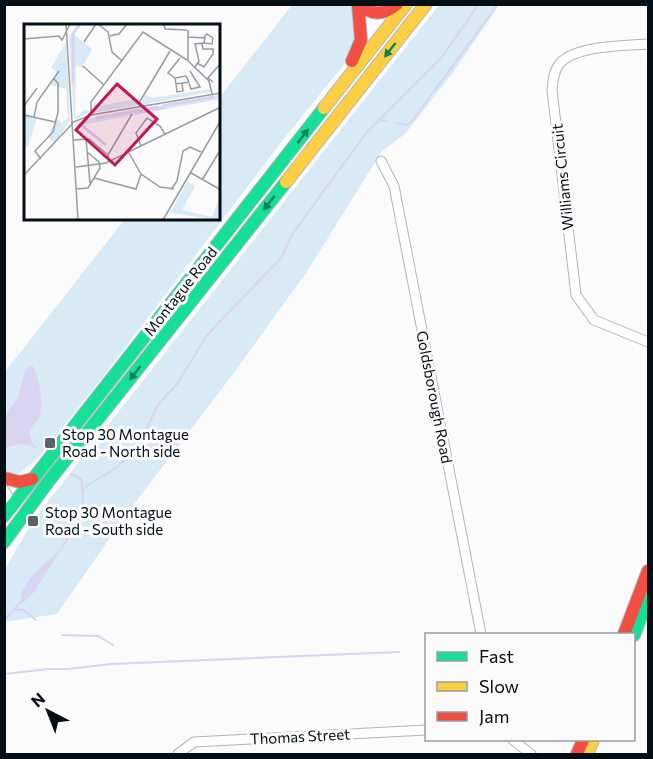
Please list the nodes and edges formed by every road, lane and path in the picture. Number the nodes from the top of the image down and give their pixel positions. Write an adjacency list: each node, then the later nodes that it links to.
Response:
1 (359, 4): 2 (main road); 6 (main road)
2 (397, 4)
3 (406, 4): 6 (main road, Montague Road)
4 (426, 4): 9 (main road, Montague Road, one-way to 9)
5 (648, 44): 8 (street, Williams Circuit)
6 (318, 116): 11 (main road, Montague Road, one-way to 6)
7 (381, 161): 18 (street, Goldsborough Road)
8 (648, 342)
9 (77, 445): 13 (main road); 15 (main road, Montague Road)
10 (4, 478): 11 (main road)
11 (32, 479): 13 (main road, Montague Road)
12 (4, 490): 13 (street)
13 (9, 504): 14 (main road, Montague Road); 15 (main road)
14 (4, 516)
15 (4, 540)
16 (648, 570): 19 (main road)
17 (648, 599): 20 (main road)
18 (481, 633)
19 (624, 633)
20 (634, 633)
21 (425, 730): 23 (street, Thomas Street)
22 (514, 741): 24 (street)
23 (178, 754)
24 (531, 754)

